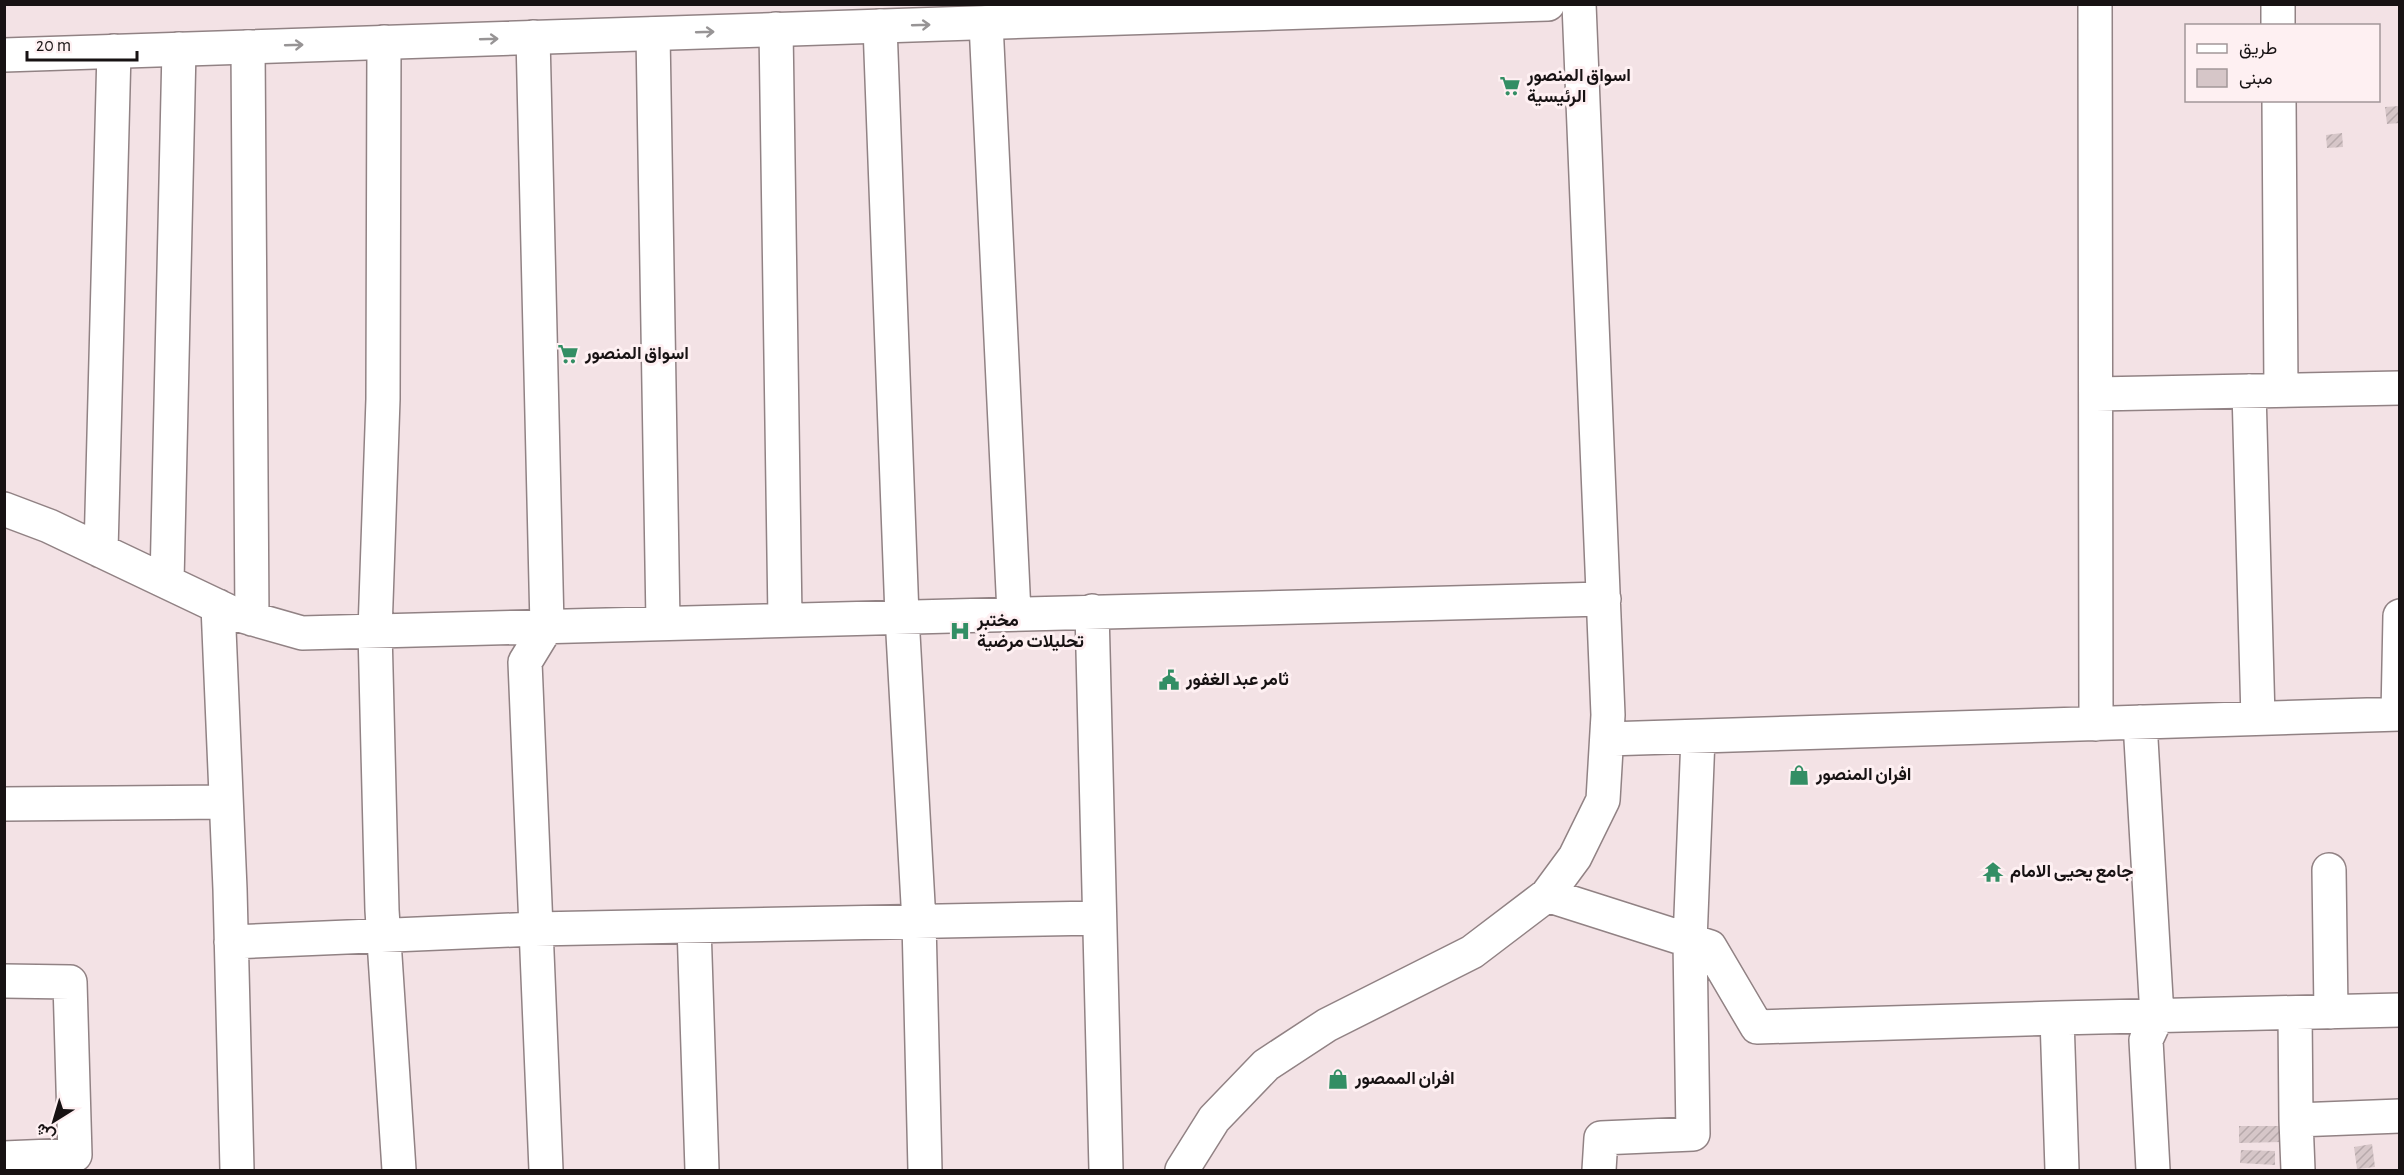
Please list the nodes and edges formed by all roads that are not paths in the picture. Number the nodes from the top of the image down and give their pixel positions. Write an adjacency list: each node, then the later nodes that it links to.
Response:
1 (1548, 4): 5 (street)
2 (1578, 4): 24 (street)
3 (2095, 4): 20 (street)
4 (2278, 4): 6 (street)
5 (986, 23): 7 (street, one-way to 5); 27 (street)
6 (2278, 24)
7 (880, 26): 8 (street); 28 (street)
8 (776, 29): 9 (street, one-way to 8); 31 (street)
9 (653, 33): 10 (street); 32 (street)
10 (533, 38): 11 (street, one-way to 10); 33 (street)
11 (384, 42): 12 (street, one-way to 11); 34 (street)
12 (248, 47): 13 (street); 30 (street)
13 (179, 49): 14 (street); 23 (street)
14 (114, 51): 15 (street); 22 (street)
15 (4, 54)
16 (2279, 102): 18 (street)
17 (2400, 388): 18 (street)
18 (2281, 390): 19 (street)
19 (2249, 391): 20 (street); 36 (street)
20 (2096, 394): 38 (street)
21 (4, 509): 22 (street)
22 (101, 551): 23 (street)
23 (167, 582): 25 (street)
24 (1604, 599): 26 (street); 40 (street)
25 (218, 606): 30 (street); 41 (street)
26 (1092, 611): 27 (street); 45 (street)
27 (1014, 614): 28 (street)
28 (902, 616): 31 (street); 46 (street)
29 (2400, 616): 35 (street)
30 (252, 619): 34 (street)
31 (785, 619): 32 (street)
32 (663, 622): 33 (street)
33 (547, 626): 34 (street); 48 (street)
34 (375, 631): 49 (street)
35 (2399, 714): 36 (street)
36 (2258, 718): 37 (street)
37 (2140, 722): 38 (street); 56 (street)
38 (2096, 724): 39 (street)
39 (1698, 737): 40 (street); 50 (street)
40 (1607, 740): 44 (street)
41 (226, 802): 42 (street); 51 (street)
42 (4, 804)
43 (2329, 870): 54 (street)
44 (1547, 895): 50 (street); 67 (street)
45 (1099, 918): 46 (street); 66 (street)
46 (919, 922): 47 (street); 65 (street)
47 (694, 927): 48 (street); 64 (street)
48 (535, 929): 49 (street); 63 (street)
49 (384, 935): 51 (street); 62 (street)
50 (1690, 940): 57 (street); 68 (street)
51 (231, 942): 61 (street)
52 (4, 981): 60 (street)
53 (2400, 1010): 54 (street)
54 (2331, 1012): 55 (street)
55 (2295, 1013): 56 (street); 59 (street)
56 (2157, 1016): 57 (street); 70 (street)
57 (2057, 1018): 69 (street)
58 (2400, 1116): 59 (street)
59 (2296, 1120): 71 (street)
60 (4, 1158)
61 (237, 1170)
62 (399, 1170)
63 (546, 1170)
64 (702, 1170)
65 (925, 1170)
66 (1106, 1170)
67 (1182, 1170)
68 (1599, 1170)
69 (2062, 1170)
70 (2153, 1170)
71 (2298, 1170)

